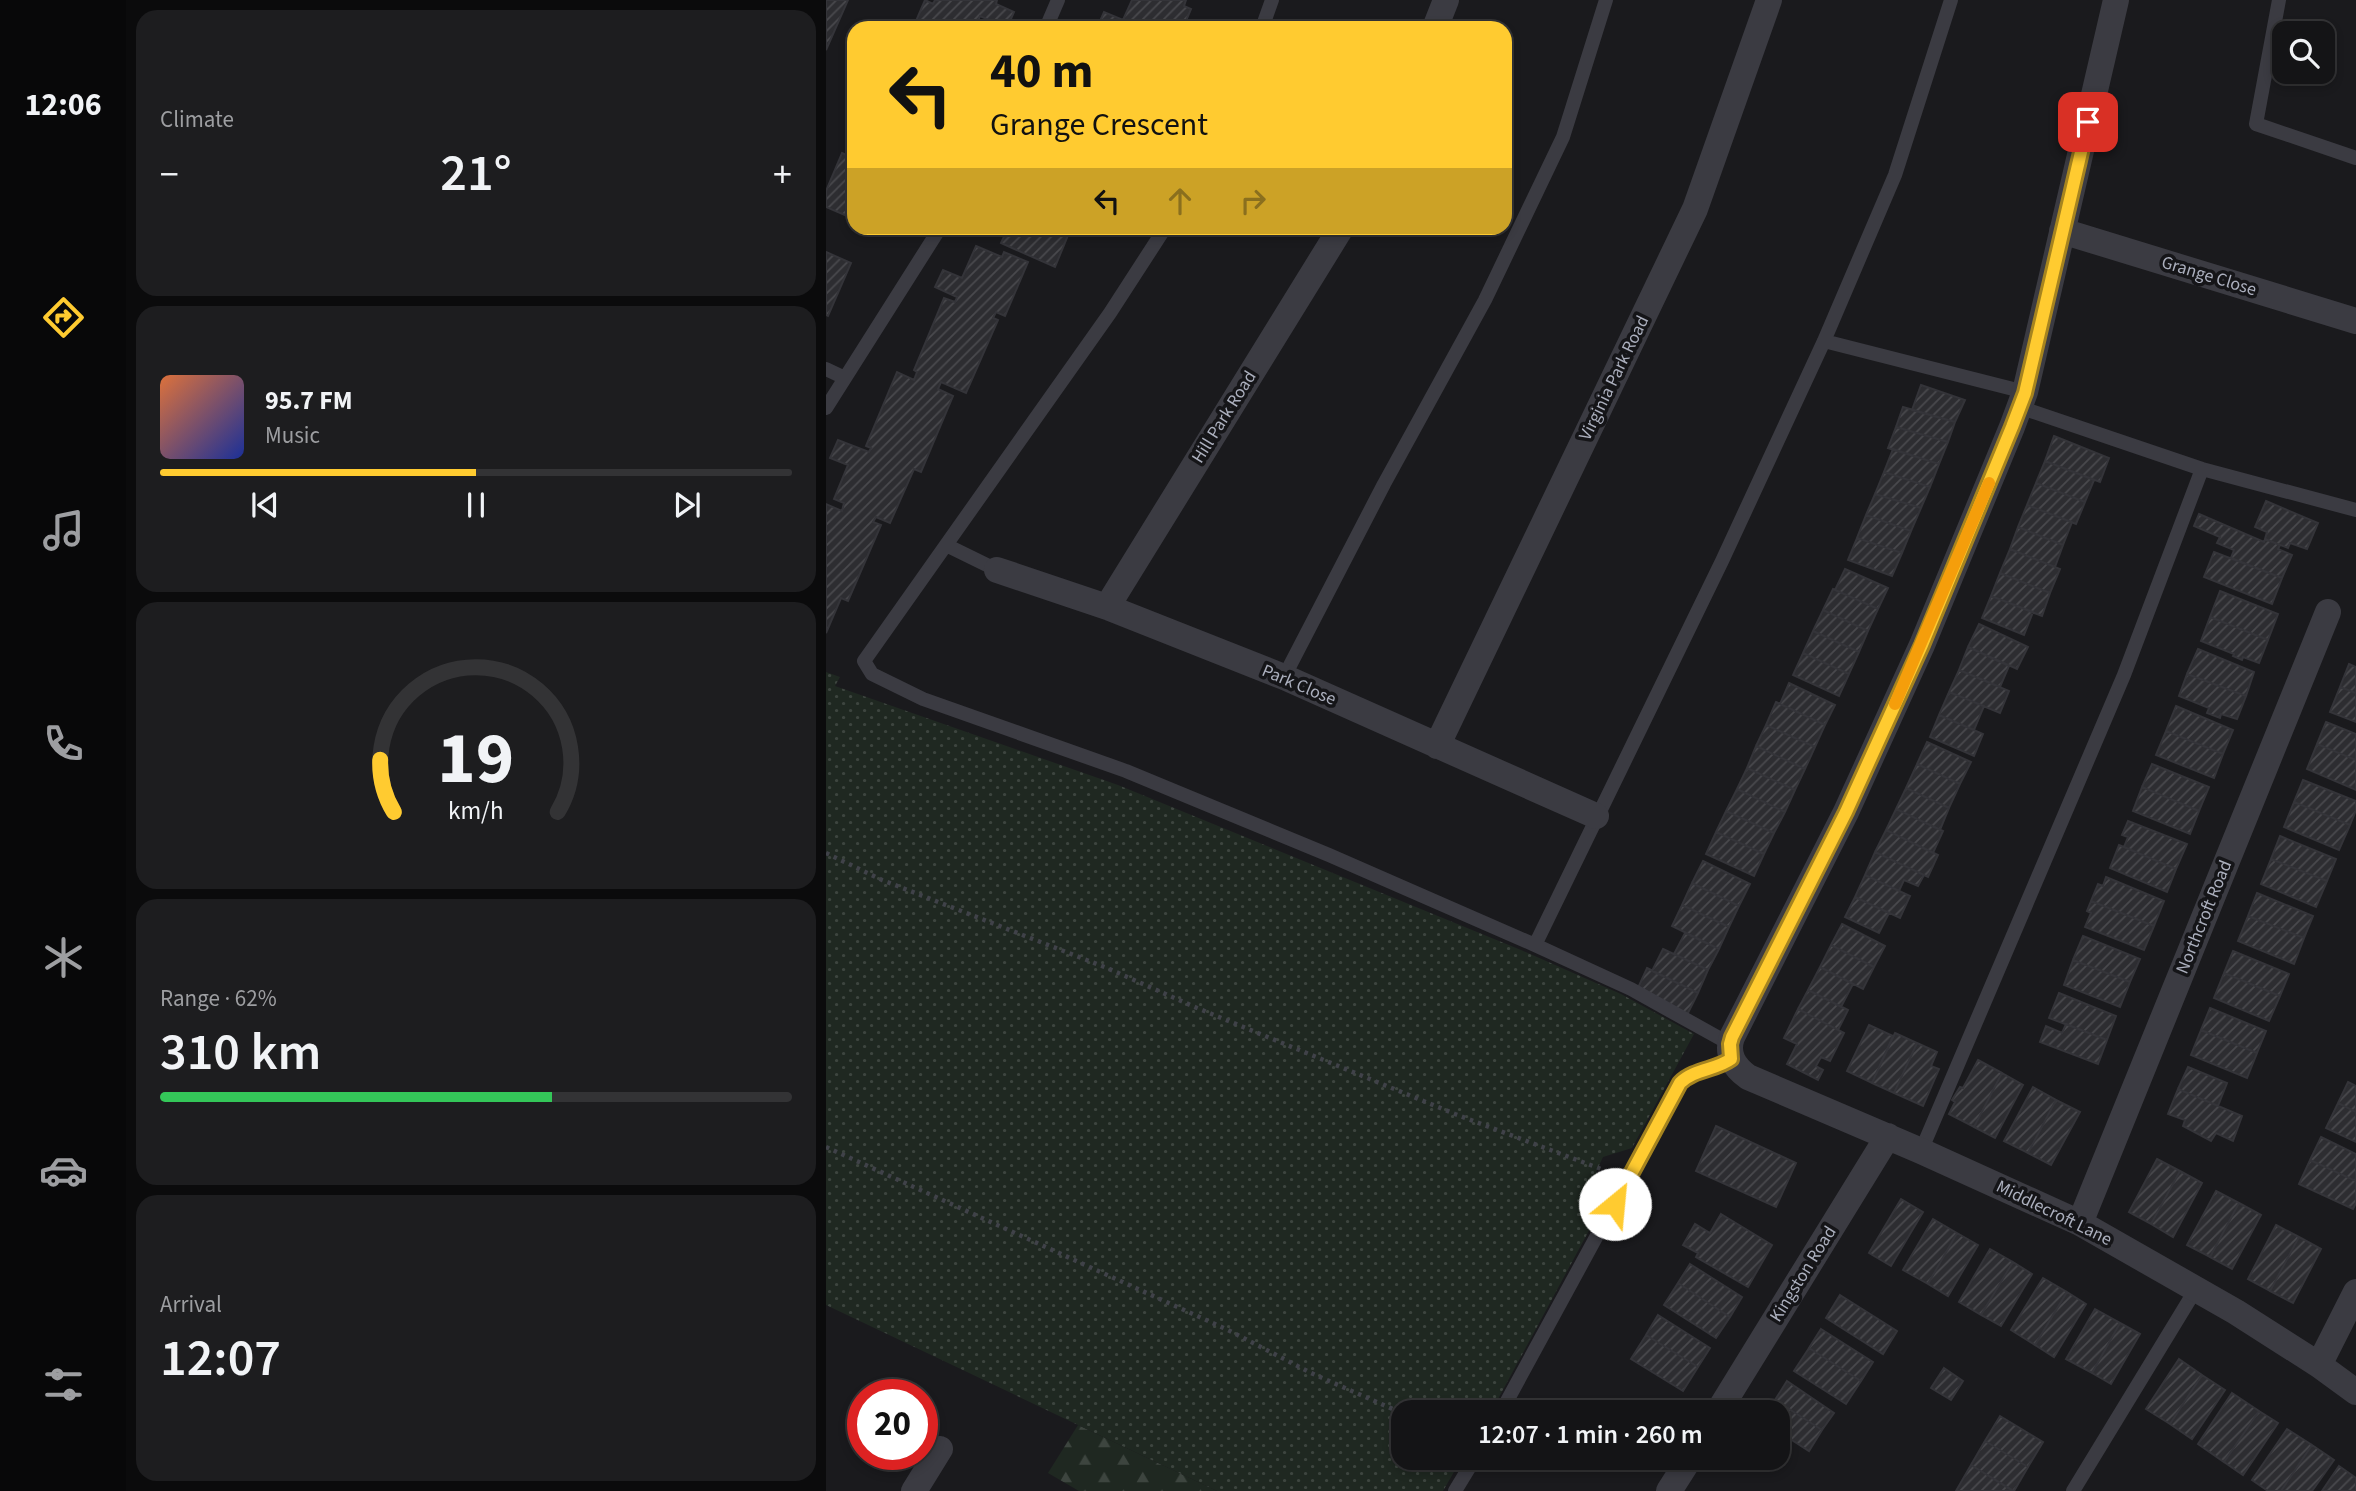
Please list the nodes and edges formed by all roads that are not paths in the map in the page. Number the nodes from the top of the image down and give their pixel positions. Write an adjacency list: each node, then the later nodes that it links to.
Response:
1 (1058, 0): 9 (lane)
2 (1272, 0): 10 (lane)
3 (1446, 0): 11 (street)
4 (1606, 0): 29 (lane)
5 (1769, 0): 30 (street, Virginia Park Road)
6 (1951, 0): 18 (lane)
7 (2116, 0): 13 (street)
8 (2279, 0): 12 (lane)
9 (1049, 21)
10 (1264, 21)
11 (1438, 21)
12 (2356, 158)
13 (2062, 231): 17 (street, Grange Close); 21 (street)
14 (936, 235): 20 (lane)
15 (1160, 235): 25 (lane)
16 (1337, 235): 27 (street, Hill Park Road)
17 (2356, 321)
18 (1824, 341): 21 (lane); 31 (lane)
19 (826, 369): 20 (lane)
20 (845, 377): 22 (lane)
21 (2022, 400): 23 (lane); 33 (street)
22 (826, 408)
23 (2202, 469): 24 (lane); 35 (lane)
24 (2356, 510)
25 (946, 545): 26 (lane); 32 (lane)
26 (997, 570): 27 (street, Park Close)
27 (1107, 607): 29 (street, Park Close)
28 (2328, 612): 36 (street, Northcroft Road)
29 (1284, 677): 30 (street, Park Close)
30 (1437, 746): 31 (street, Park Close)
31 (1596, 816): 32 (lane)
32 (1535, 945): 33 (lane)
33 (1732, 1056): 34 (street, Middlecroft Lane); 41 (lane)
34 (1888, 1136): 35 (street, Middlecroft Lane); 42 (street, Kingston Road)
35 (1921, 1151): 36 (street, Middlecroft Lane)
36 (2080, 1223): 37 (street, Middlecroft Lane)
37 (2196, 1289): 39 (street, Middlecroft Lane); 49 (lane)
38 (2356, 1292): 39 (street)
39 (2319, 1365): 40 (street, Middlecroft Lane)
40 (2356, 1392)
41 (1508, 1400)
42 (1725, 1400)
43 (940, 1450): 46 (street)
44 (1468, 1470): 47 (lane)
45 (1683, 1470): 48 (street)
46 (914, 1491)
47 (1455, 1491)
48 (1670, 1491)
49 (2073, 1491)

